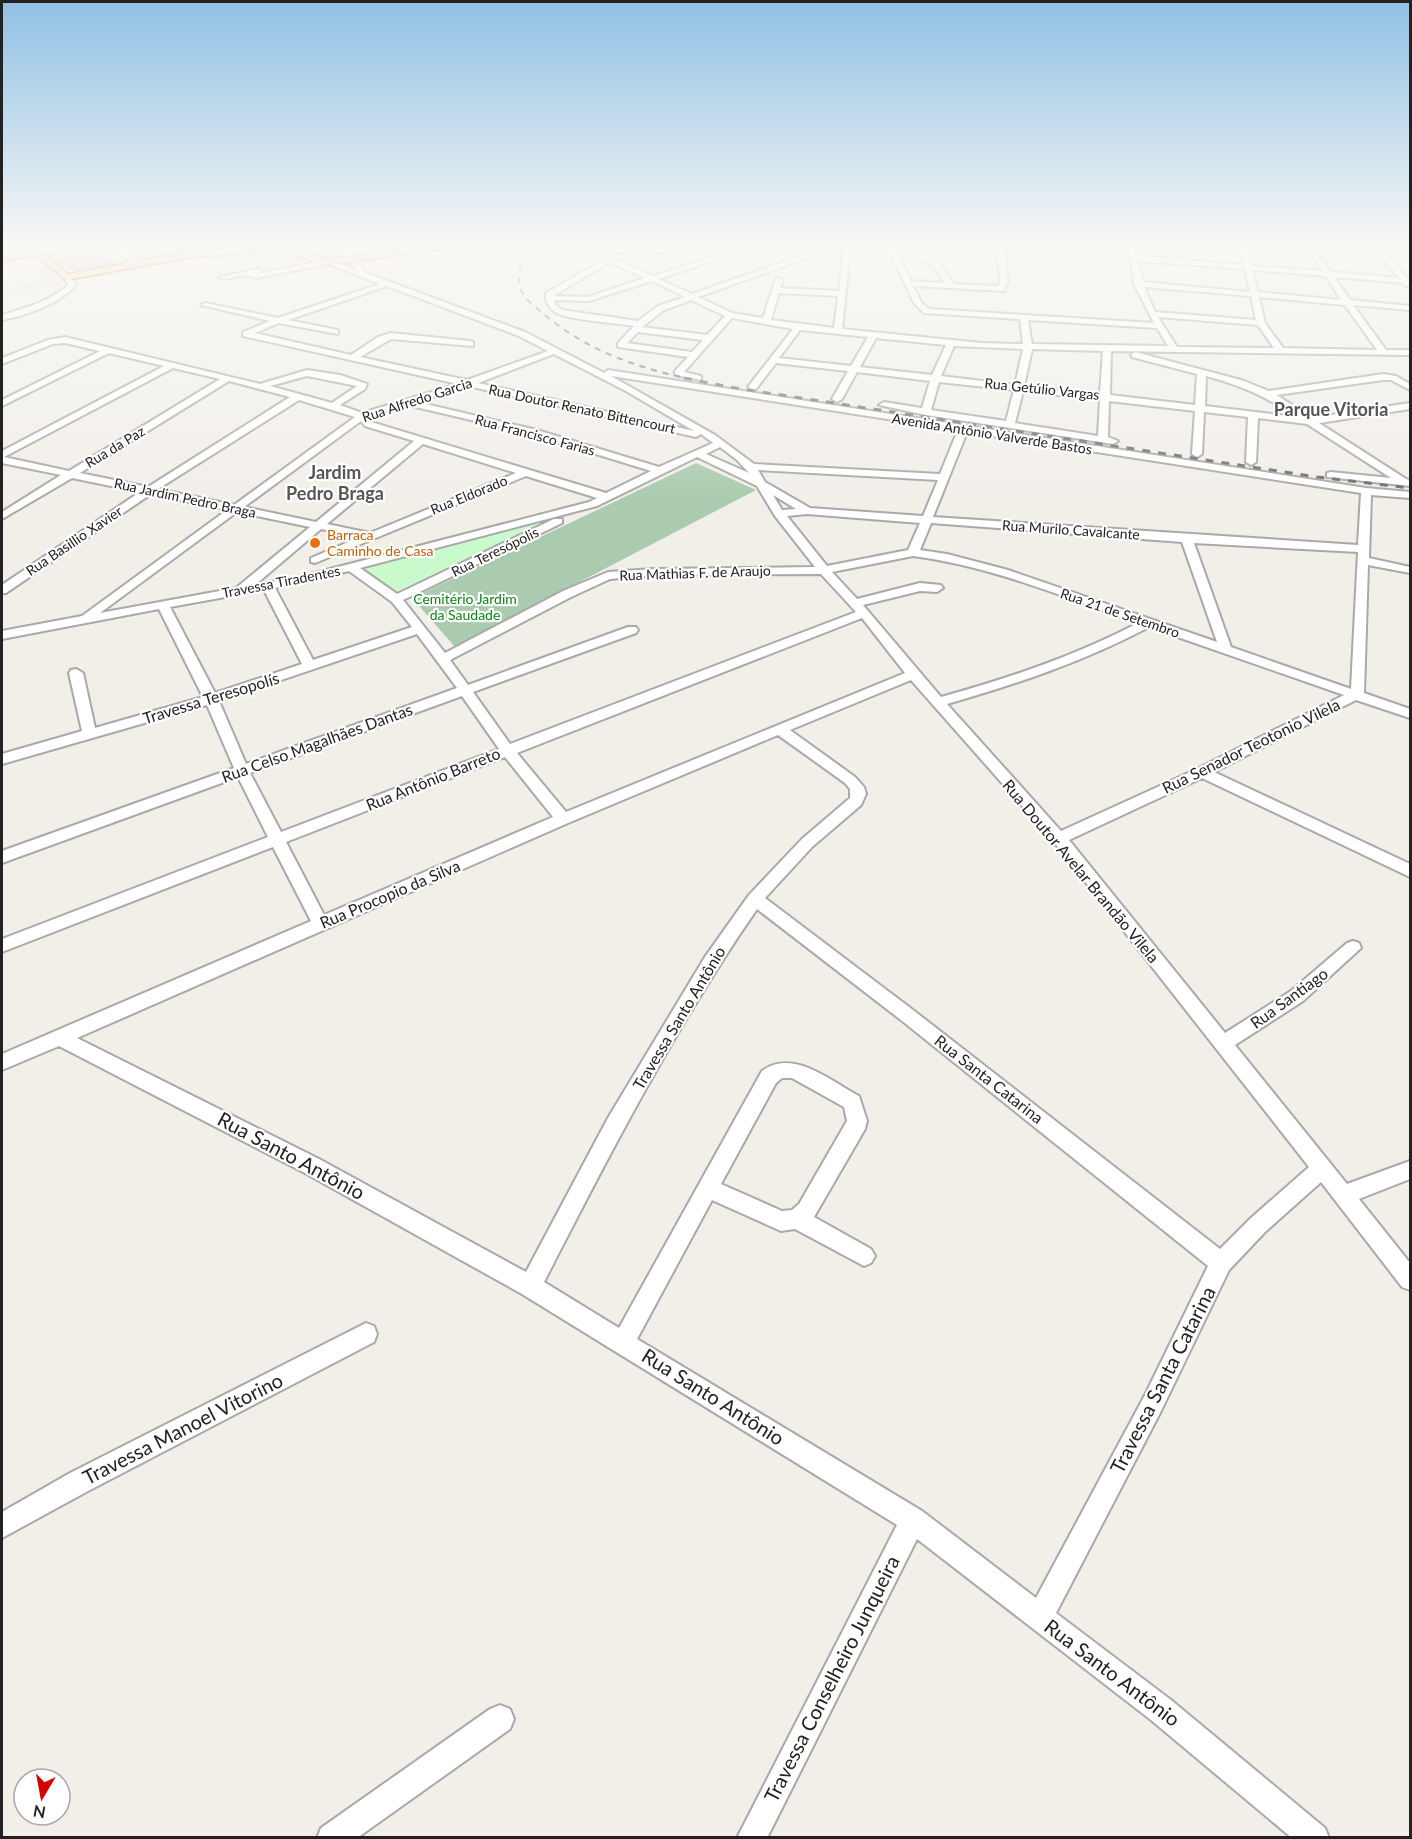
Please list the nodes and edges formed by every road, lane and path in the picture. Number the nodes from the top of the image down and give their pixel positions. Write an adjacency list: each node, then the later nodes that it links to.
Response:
1 (255, 329): 29 (street, Rua Doutor Renato Bittencourt)
2 (319, 329): 14 (street)
3 (508, 329): 24 (street, Rua Doutor Avelar Brandão Vilela)
4 (635, 329): 28 (street)
5 (654, 329): 17 (street)
6 (717, 329): 17 (street)
7 (797, 329): 30 (street)
8 (813, 329): 15 (street)
9 (838, 329): 15 (street)
10 (1025, 329): 20 (street)
11 (1161, 329): 22 (street)
12 (1266, 329): 25 (street)
13 (1366, 329): 26 (street)
14 (334, 332)
15 (838, 332): 16 (street)
16 (873, 336): 19 (street); 35 (street)
17 (708, 338): 28 (street)
18 (470, 344): 29 (street)
19 (950, 345): 20 (street); 39 (street)
20 (1028, 348): 21 (street); 45 (street)
21 (1110, 349): 22 (street); 38 (street); 51 (street)
22 (1174, 349): 25 (street)
23 (108, 350): 31 (street); 33 (street); 53 (street)
24 (557, 350): 36 (street, Rua Doutor Avelar Brandão Vilela); 43 (street, Rua Alfredo Garcia)
25 (1280, 350): 26 (street)
26 (1383, 352): 27 (street)
27 (1410, 353)
28 (692, 355): 46 (street, Avenida Antônio Valverde Bastos)
29 (352, 358): 32 (street, Rua Doutor Renato Bittencourt)
30 (773, 360): 35 (street, Rua Getúlio Vargas); 46 (street)
31 (2, 361)
32 (369, 362): 34 (street); 43 (street, Rua Doutor Renato Bittencourt)
33 (172, 365): 40 (street); 71 (street)
34 (359, 368)
35 (852, 368): 39 (street, Rua Getúlio Vargas); 52 (street)
36 (598, 372): 42 (street, Avenida Antônio Valverde Bastos); 48 (street, Rua Doutor Avelar Brandão Vilela)
37 (350, 373): 41 (street)
38 (1203, 373): 49 (street); 57 (street)
39 (936, 377): 45 (street, Rua Getúlio Vargas); 59 (street)
40 (228, 378): 44 (street); 78 (street, Rua da Paz)
41 (340, 378): 44 (street); 55 (street)
42 (645, 378): 48 (street); 65 (street, Avenida Antônio Valverde Bastos)
43 (466, 384): 54 (street, Rua Alfredo Garcia); 64 (street, Rua Doutor Renato Bittencourt)
44 (262, 386): 50 (street)
45 (1020, 386): 51 (street, Rua Getúlio Vargas); 63 (street)
46 (753, 387): 52 (street, Avenida Antônio Valverde Bastos)
47 (1410, 387): 49 (street)
48 (630, 389): 58 (street, Rua Doutor Avelar Brandão Vilela)
49 (1268, 394): 62 (street)
50 (297, 396): 55 (street); 83 (street, Rua Basillio Xavier)
51 (1105, 396): 57 (street, Rua Getúlio Vargas); 66 (street)
52 (837, 399): 59 (street, Avenida Antônio Valverde Bastos)
53 (2, 403)
54 (410, 403): 61 (street, Rua Alfredo Garcia); 76 (street, Rua Francisco Farias)
55 (333, 405): 61 (street)
56 (1410, 406): 62 (street)
57 (1199, 407): 60 (street, Rua Getúlio Vargas); 70 (street)
58 (660, 408): 64 (street); 67 (street, Rua Doutor Avelar Brandão Vilela)
59 (926, 412): 63 (street, Avenida Antônio Valverde Bastos)
60 (1253, 414): 62 (street, Rua Getúlio Vargas); 73 (street)
61 (362, 416): 68 (street, Rua Eldorado); 91 (street, Rua Alfredo Garcia)
62 (1310, 421): 82 (street)
63 (1010, 425): 66 (street, Avenida Antônio Valverde Bastos)
64 (672, 429): 67 (street, Rua Doutor Renato Bittencourt)
65 (963, 430): 79 (street); 84 (street, Avenida Antônio Valverde Bastos)
66 (1103, 439): 70 (street, Avenida Antônio Valverde Bastos)
67 (717, 440): 69 (street, Travessa Tiradentes); 74 (street, Rua Doutor Avelar Brandão Vilela)
68 (420, 441): 77 (street, Rua Eldorado); 97 (street)
69 (696, 453): 76 (street, Travessa Tiradentes); 81 (street)
70 (1197, 454): 73 (street, Avenida Antônio Valverde Bastos)
71 (2, 455)
72 (2, 460): 78 (street, Rua Jardim Pedro Braga)
73 (1251, 462): 82 (street, Avenida Antônio Valverde Bastos)
74 (751, 467): 79 (street); 81 (street, Rua Doutor Avelar Brandão Vilela)
75 (2, 469): 80 (street, Rua Jardim Pedro Braga)
76 (660, 470): 87 (street, Travessa Tiradentes)
77 (524, 473): 87 (street, Rua Eldorado); 99 (street, Rua Eldorado)
78 (70, 474): 80 (street, Rua da Paz); 83 (street, Rua Jardim Pedro Braga)
79 (943, 477): 96 (street)
80 (59, 481): 88 (street, Rua Jardim Pedro Braga); 95 (street, Rua da Paz)
81 (759, 482): 92 (street); 93 (street, Rua Doutor Avelar Brandão Vilela)
82 (1408, 483)
83 (150, 490): 88 (street, Rua Basillio Xavier); 91 (street, Rua Jardim Pedro Braga)
84 (1366, 491): 85 (street, Avenida Antônio Valverde Bastos); 103 (street, Rua Senador Teotonio Vilela)
85 (1387, 493): 86 (street); 89 (street)
86 (1410, 495)
87 (606, 497): 90 (street, Travessa Tiradentes)
88 (138, 498): 94 (street, Rua Jardim Pedro Braga); 110 (street, Rua Basillio Xavier)
89 (1410, 501)
90 (593, 504): 105 (street, Travessa Tiradentes); 112 (street, Rua Teresópolis)
91 (234, 508): 94 (street, Rua Alfredo Garcia); 97 (street, Rua Jardim Pedro Braga)
92 (807, 511): 93 (street, Rua Murilo Cavalcante); 96 (street, Rua Murilo Cavalcante)
93 (779, 514): 106 (street, Rua Doutor Avelar Brandão Vilela)
94 (223, 515): 98 (street, Rua Jardim Pedro Braga); 115 (street, Rua Alfredo Garcia)
95 (2, 516)
96 (926, 519): 100 (street, Rua Murilo Cavalcante); 102 (street)
97 (319, 526): 98 (street); 99 (street, Rua Jardim Pedro Braga)
98 (308, 535): 101 (street, Rua Jardim Pedro Braga); 111 (street)
99 (369, 536): 101 (street, Rua Eldorado)
100 (1187, 539): 103 (street, Rua Murilo Cavalcante); 120 (street)
101 (351, 544): 104 (street, Rua Eldorado)
102 (913, 554): 106 (street, Rua 21 de Setembro); 116 (street, Rua 21 de Setembro)
103 (1364, 555): 107 (street, Rua Murilo Cavalcante); 126 (street, Rua Senador Teotonio Vilela)
104 (315, 560)
105 (352, 568): 108 (street, Travessa Tiradentes); 112 (street)
106 (824, 570): 114 (street, Rua Doutor Avelar Brandão Vilela); 121 (street, Rua Mathias F. de Araujo)
107 (1410, 570)
108 (268, 586): 111 (street, Travessa Tiradentes); 122 (street)
109 (937, 588): 114 (street, Rua Antônio Barreto)
110 (2, 590)
111 (241, 590): 113 (street, Travessa Tiradentes)
112 (396, 599): 117 (street)
113 (163, 605): 115 (street, Travessa Tiradentes); 127 (street)
114 (859, 608): 124 (street, Rua Doutor Avelar Brandão Vilela); 132 (street, Rua Antônio Barreto)
115 (84, 619): 119 (street, Travessa Tiradentes)
116 (1149, 622): 120 (street, Rua 21 de Setembro); 128 (street)
117 (418, 629): 121 (street); 122 (street, Travessa Teresopolís)
118 (632, 630): 125 (street, Rua Celso Magalhães Dantas)
119 (2, 635)
120 (1226, 650): 126 (street, Rua 21 de Setembro)
121 (443, 659): 125 (street)
122 (310, 667): 127 (street, Travessa Teresopolís)
123 (76, 673): 131 (street)
124 (913, 674): 128 (street, Rua Doutor Avelar Brandão Vilela); 130 (street, Rua Procopio da Silva)
125 (465, 690): 132 (street); 134 (street, Rua Celso Magalhães Dantas)
126 (1357, 694): 129 (street, Rua 21 de Setembro); 135 (street, Rua Senador Teotonio Vilela)
127 (212, 699): 131 (street, Travessa Teresopolís); 134 (street)
128 (938, 702): 137 (street, Rua Doutor Avelar Brandão Vilela)
129 (1410, 714)
130 (780, 730): 136 (street, Rua Procopio da Silva); 141 (street, Travessa Santo Antônio)
131 (90, 734): 133 (street, Travessa Teresopolís)
132 (507, 750): 136 (street); 138 (street, Rua Antônio Barreto)
133 (2, 759)
134 (242, 771): 138 (street); 139 (street, Rua Celso Magalhães Dantas)
135 (1202, 772): 137 (street, Rua Senador Teotonio Vilela); 140 (street)
136 (563, 819): 142 (street, Rua Procopio da Silva)
137 (1059, 838): 146 (street, Rua Doutor Avelar Brandão Vilela)
138 (278, 840): 142 (street); 143 (street, Rua Antônio Barreto)
139 (2, 857)
140 (1410, 871)
141 (755, 899): 154 (street, Rua Santa Catarina); 156 (street, Travessa Santo Antônio)
142 (320, 923): 145 (street, Rua Procopio da Silva)
143 (2, 946)
144 (1353, 948): 146 (street, Rua Santiago)
145 (59, 1036): 147 (street, Rua Procopio da Silva); 156 (street, Rua Santo Antônio)
146 (1222, 1044): 148 (street, Rua Doutor Avelar Brandão Vilela)
147 (2, 1062)
148 (1321, 1169): 151 (street, Rua Doutor Avelar Brandão Vilela); 154 (street, Travessa Santa Catarina)
149 (1410, 1170): 151 (street)
150 (708, 1188): 152 (street); 152 (street); 158 (street)
151 (1342, 1197): 155 (street, Rua Doutor Avelar Brandão Vilela)
152 (797, 1219): 153 (street)
153 (864, 1256)
154 (1221, 1263): 161 (street, Travessa Santa Catarina)
155 (1410, 1279)
156 (530, 1286): 158 (street, Rua Santo Antônio)
157 (366, 1334): 160 (street, Travessa Manoel Vitorino)
158 (623, 1342): 159 (street, Rua Santo Antônio)
159 (913, 1520): 161 (street, Rua Santo Antônio); 164 (street, Travessa Conselheiro Junqueira)
160 (2, 1526)
161 (1039, 1618): 165 (street, Rua Santo Antônio)
162 (500, 1719): 163 (street)
163 (331, 1838)
164 (751, 1838)
165 (1315, 1838)

